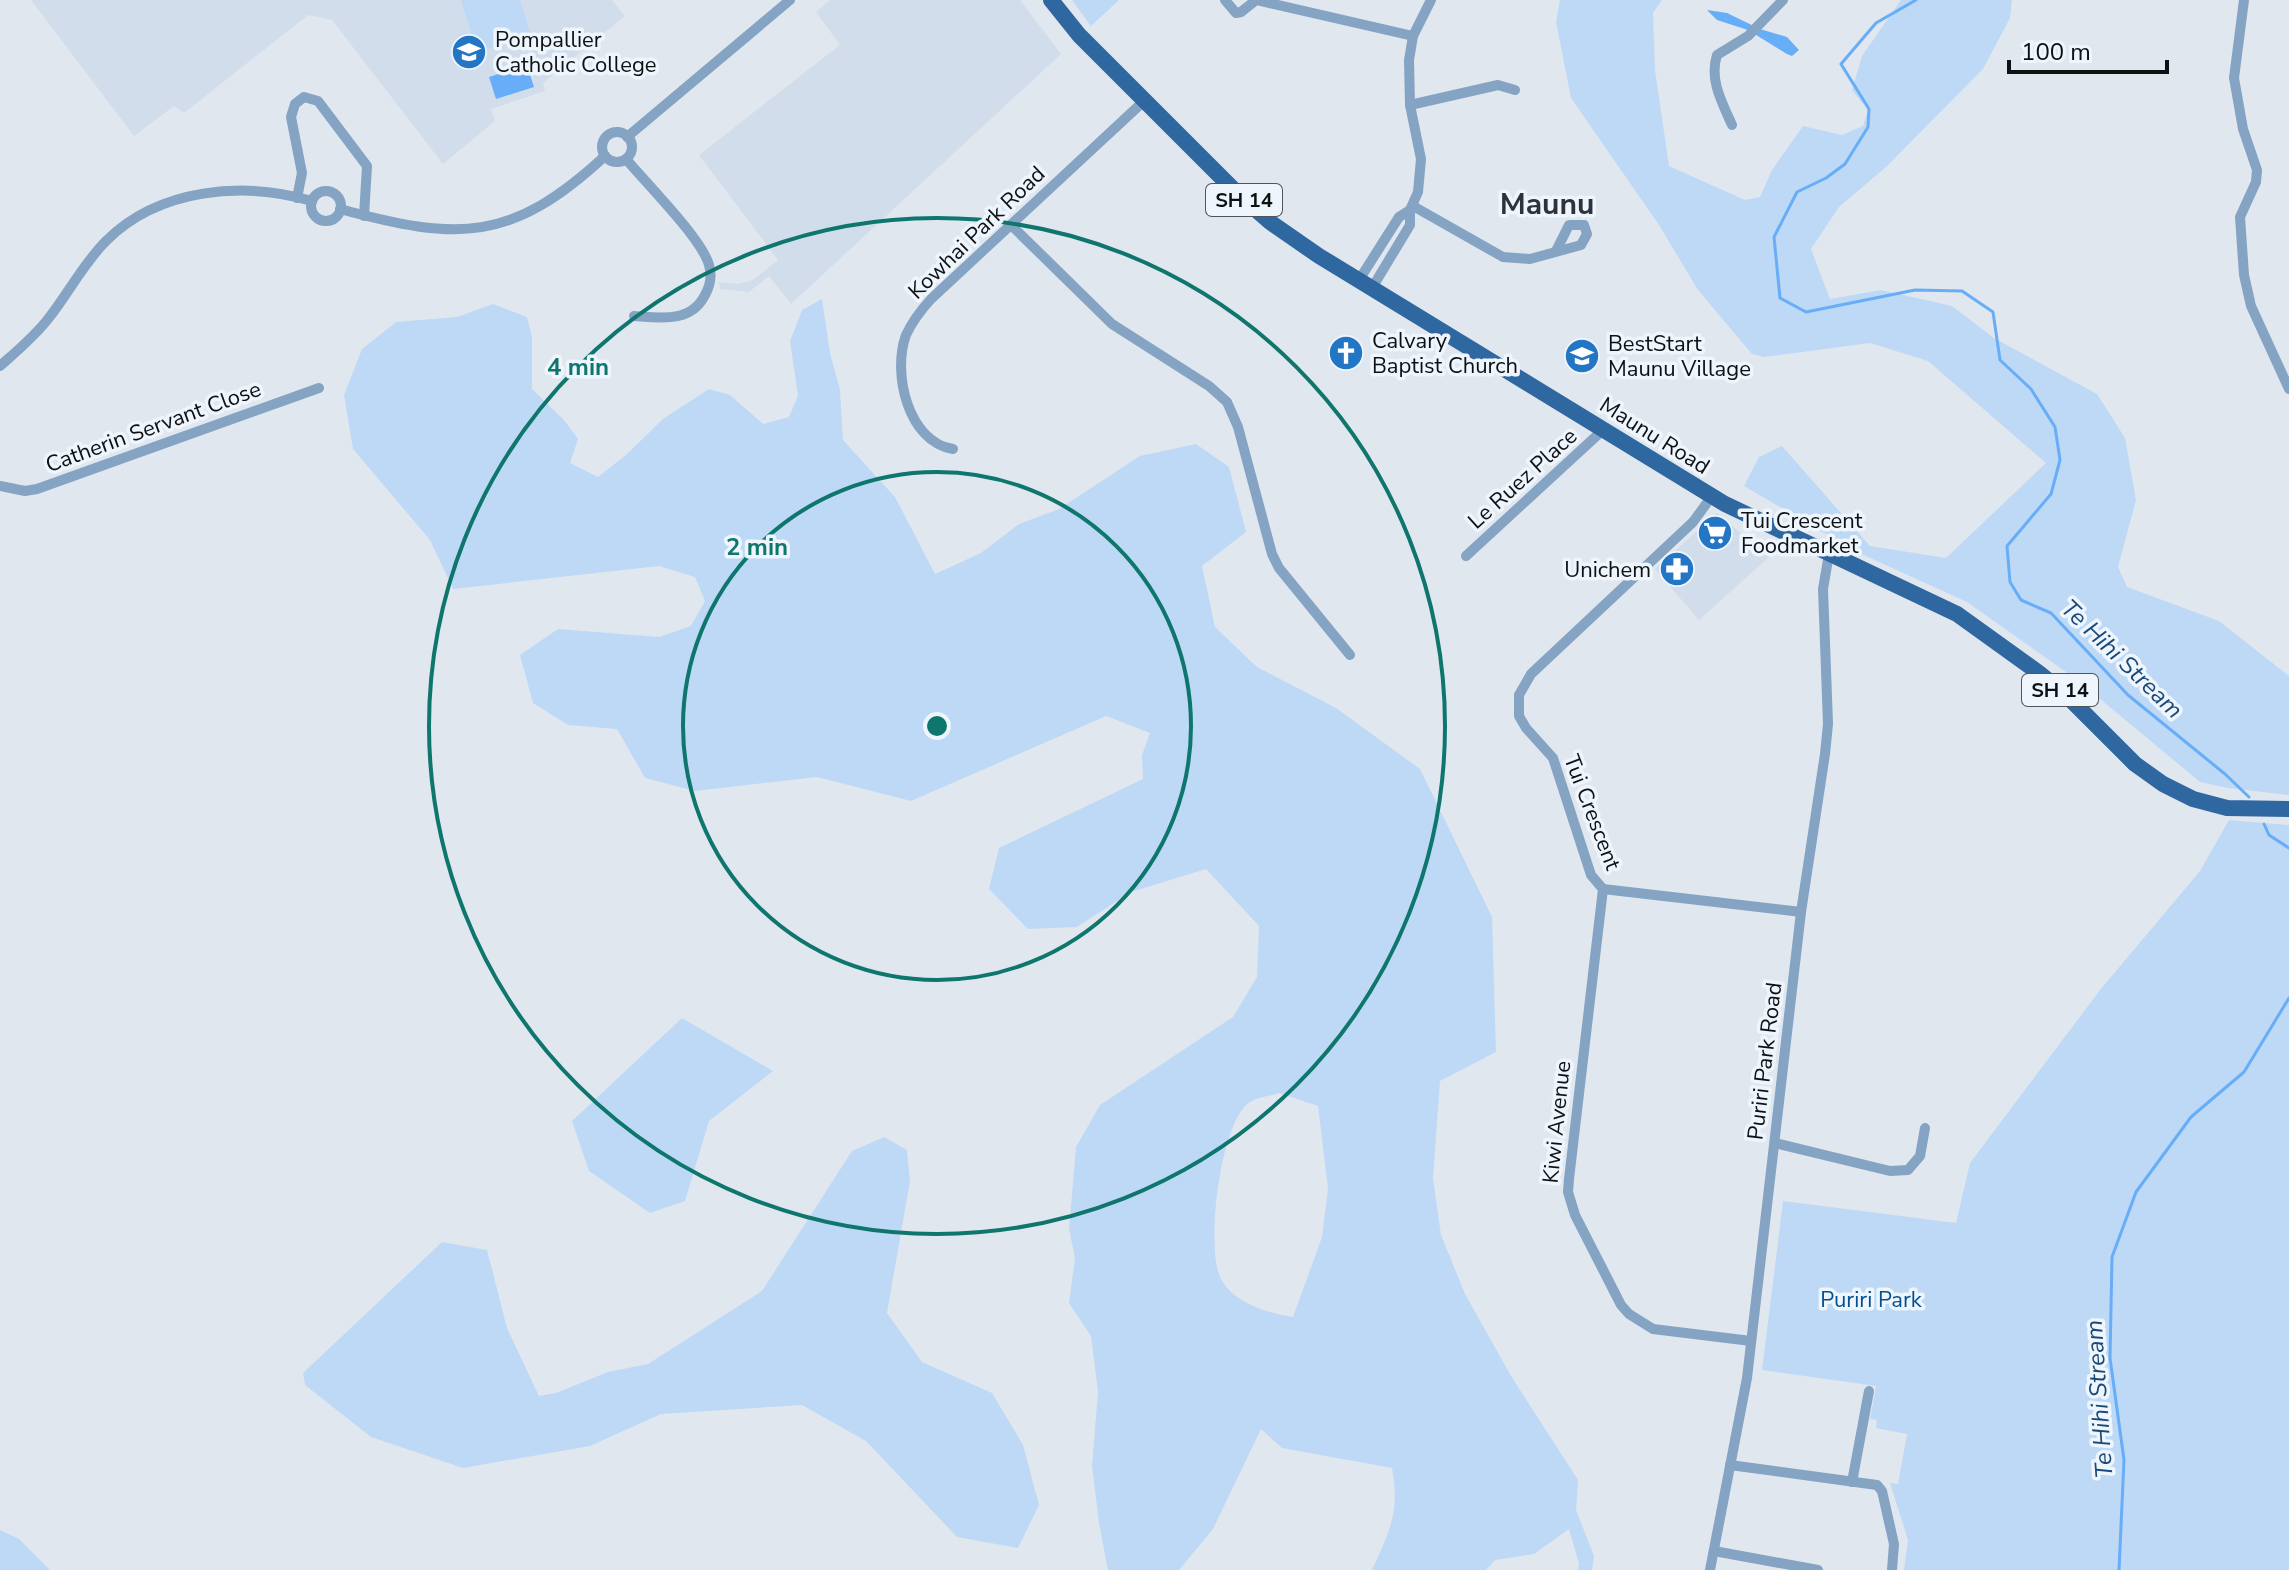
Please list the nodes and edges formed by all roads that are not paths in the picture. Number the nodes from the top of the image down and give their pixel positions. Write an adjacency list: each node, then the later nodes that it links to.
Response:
1 (790, 0): 13 (street)
2 (1051, 0): 10 (main road, Maunu Road / SH 14)
3 (1225, 0): 4 (street)
4 (1256, 0): 8 (street)
5 (1431, 0): 8 (street)
6 (2244, 0): 27 (street)
7 (1780, 3): 12 (street)
8 (1413, 36): 11 (street)
9 (1515, 90): 11 (street)
10 (1144, 101): 21 (street, Kowhai Park Road); 23 (main road, Maunu Road / SH 14)
11 (1410, 105): 18 (street)
12 (1732, 125)
13 (627, 137): 14 (street); 15 (street)
14 (605, 156): 15 (street); 20 (street)
15 (626, 159): 24 (street)
16 (297, 198): 17 (street); 20 (street); 25 (street)
17 (312, 201): 19 (street); 19 (street)
18 (1411, 208): 22 (street); 23 (street)
19 (340, 209): 20 (street)
20 (364, 216)
21 (1011, 225): 29 (street, Kowhai Park Road); 34 (street)
22 (1556, 251)
23 (1365, 284): 28 (main road, Maunu Road / SH 14)
24 (634, 316)
25 (0, 366)
26 (319, 388): 30 (street, Catherin Servant Close)
27 (2289, 389)
28 (1604, 429): 31 (main road, Maunu Road / SH 14); 33 (street, Le Ruez Place)
29 (953, 449)
30 (0, 486)
31 (1712, 496): 32 (main road, Maunu Road / SH 14); 36 (street, Tui Crescent)
32 (1829, 554): 35 (main road, Maunu Road / SH 14); 37 (street, Puriri Park Road)
33 (1466, 556)
34 (1350, 655)
35 (2289, 809)
36 (1603, 889): 37 (street, Tui Crescent); 40 (street, Kiwi Avenue)
37 (1801, 912): 39 (street, Puriri Park Road)
38 (1925, 1128): 39 (street)
39 (1775, 1143): 40 (street, Puriri Park Road)
40 (1751, 1341): 42 (street, Puriri Park Road)
41 (1869, 1391): 43 (street)
42 (1730, 1465): 43 (street); 44 (street, Puriri Park Road)
43 (1852, 1482): 47 (street)
44 (1714, 1551): 45 (street, Puriri Park Road); 46 (street)
45 (1710, 1570)
46 (1818, 1570)
47 (1892, 1570)

